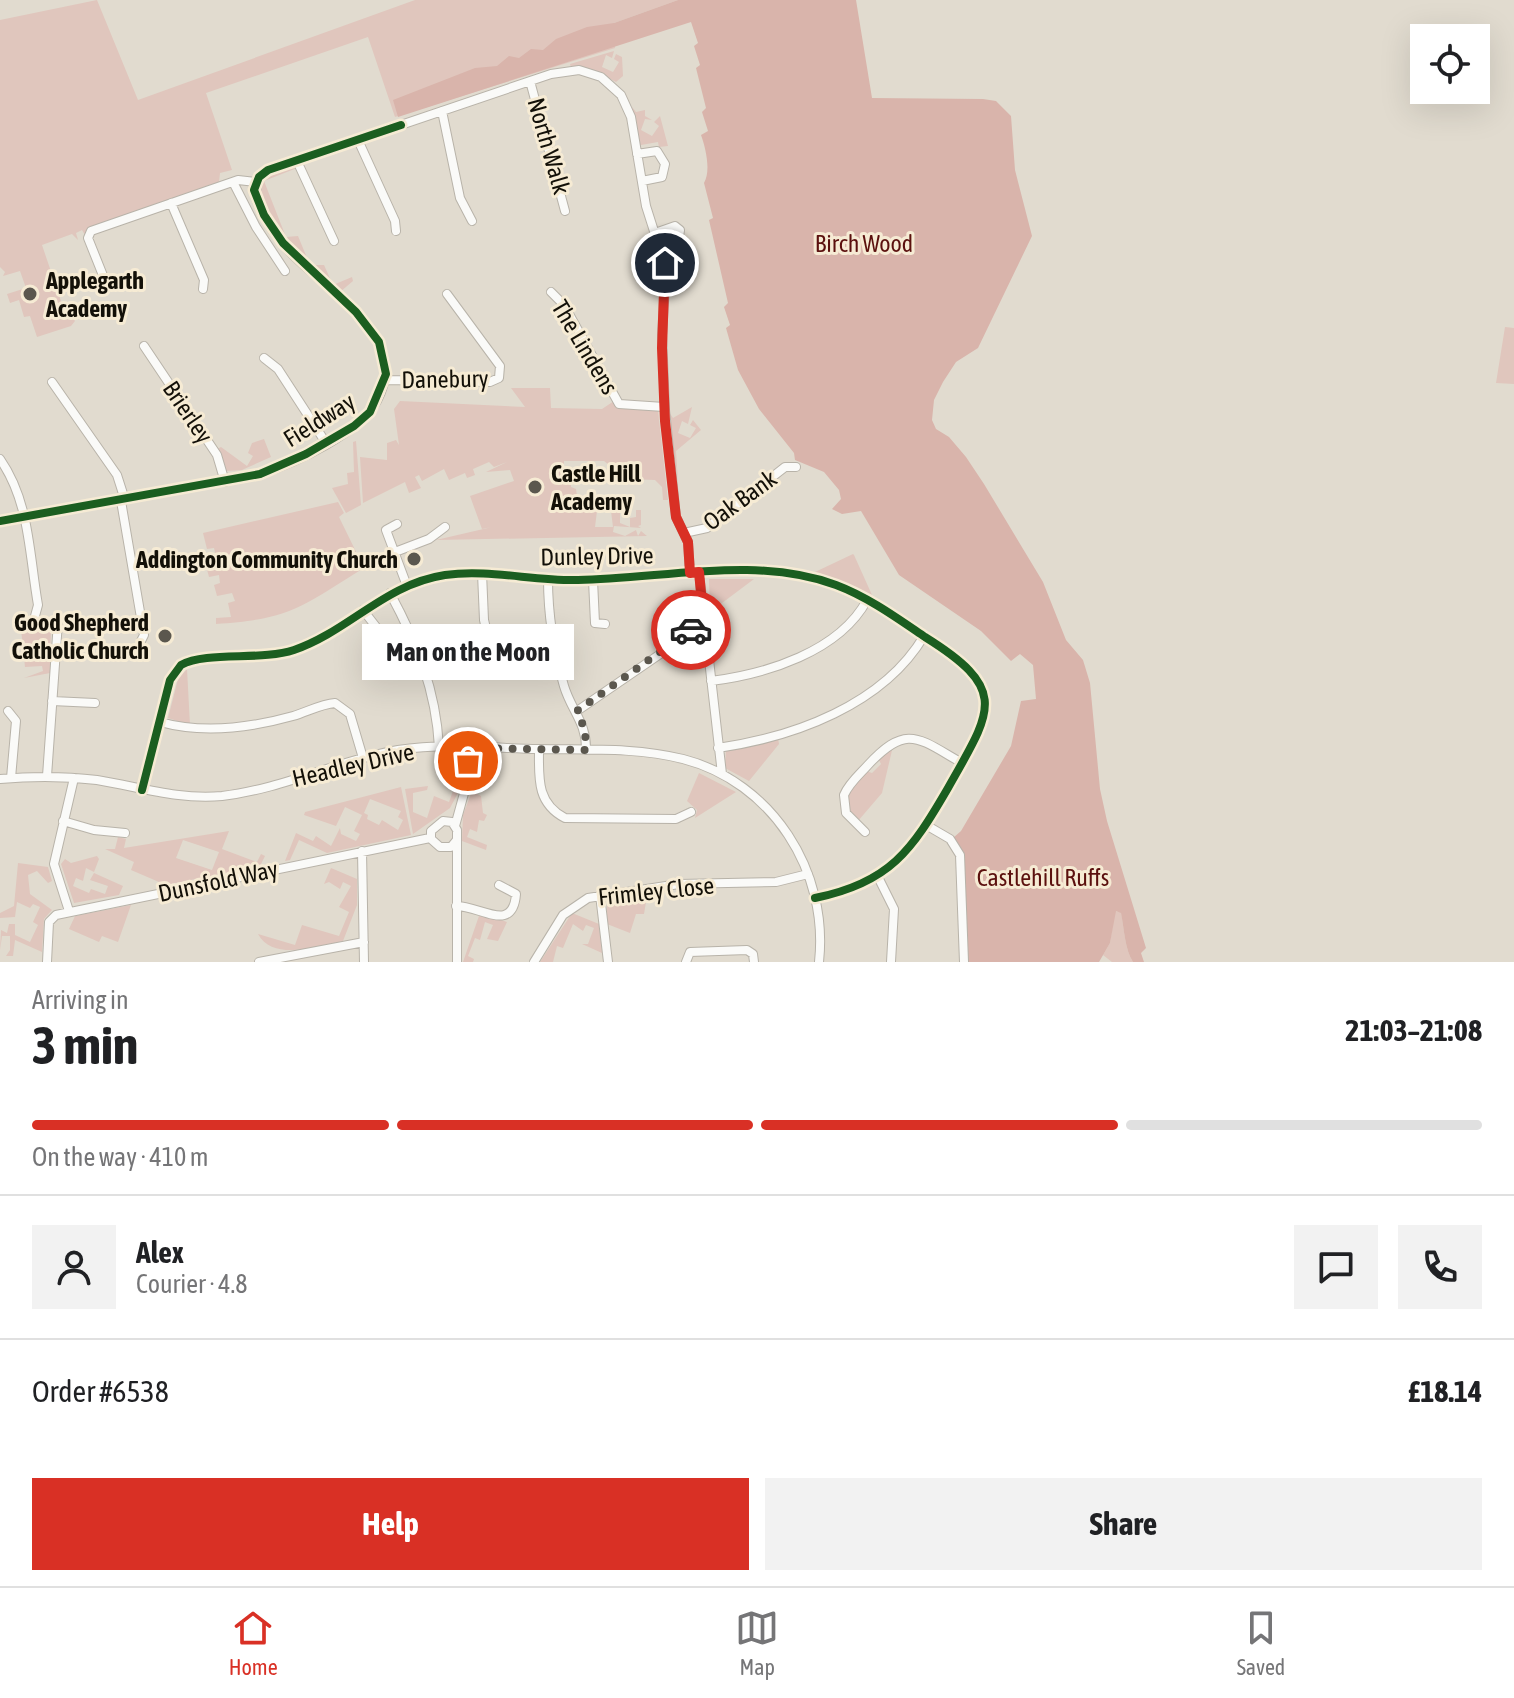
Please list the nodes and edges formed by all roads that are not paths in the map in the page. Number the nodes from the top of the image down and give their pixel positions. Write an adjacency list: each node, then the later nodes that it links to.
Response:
1 (530, 81): 2 (street); 4 (street); 10 (street, North Walk)
2 (442, 111): 3 (street); 11 (street)
3 (358, 140): 5 (street); 12 (street)
4 (637, 154): 6 (street); 6 (street)
5 (297, 161): 8 (street); 14 (street)
6 (642, 181): 13 (street)
7 (233, 182): 8 (street); 9 (street); 16 (street)
8 (256, 182): 23 (street)
9 (171, 203): 17 (street); 18 (street)
10 (565, 211)
11 (472, 221)
12 (396, 231)
13 (655, 233): 15 (street); 15 (street)
14 (334, 241)
15 (659, 244): 25 (street)
16 (285, 271)
17 (104, 278)
18 (203, 289)
19 (551, 292): 25 (street, The Lindens)
20 (447, 294): 23 (street, Danebury)
21 (144, 346): 29 (street, Brierley)
22 (264, 358): 26 (street)
23 (385, 380): 26 (street, Fieldway)
24 (52, 382): 30 (street)
25 (664, 407): 35 (street)
26 (326, 443): 29 (street, Fieldway)
27 (0, 459): 31 (street)
28 (796, 467): 35 (street, Oak Bank)
29 (225, 482): 30 (street, Fieldway)
30 (123, 500): 31 (street, Fieldway); 50 (street)
31 (24, 517): 32 (street, Fieldway); 45 (street)
32 (0, 521)
33 (397, 524): 36 (street)
34 (445, 527): 36 (street)
35 (684, 533): 37 (street)
36 (395, 552): 41 (street)
37 (694, 572): 40 (street, Dunley Drive); 43 (street, Dunley Drive); 48 (street)
38 (482, 573): 39 (street, Dunley Drive); 41 (street, Dunley Drive); 52 (street)
39 (548, 579): 40 (street, Dunley Drive); 57 (street)
40 (593, 580): 47 (street)
41 (407, 586): 42 (street, Dunley Drive)
42 (390, 593): 44 (street, Dunley Drive); 59 (street)
43 (867, 600): 49 (street, Dunley Drive); 53 (street)
44 (363, 610): 51 (street); 58 (street, Dunley Drive)
45 (35, 616)
46 (58, 622): 54 (street)
47 (605, 624)
48 (704, 624): 53 (street); 57 (street)
49 (924, 636): 61 (street); 65 (street, Dunley Drive)
50 (141, 641)
51 (388, 661)
52 (497, 675)
53 (711, 681): 61 (street)
54 (52, 701): 55 (street); 68 (street)
55 (95, 703)
56 (8, 711): 69 (street)
57 (577, 711): 63 (street)
58 (160, 722): 64 (street); 72 (street, Dunley Drive)
59 (439, 747): 60 (street, Headley Drive); 64 (street, Headley Drive)
60 (468, 748): 62 (street, Headley Drive); 73 (street)
61 (718, 748): 66 (street); 67 (street)
62 (539, 749): 63 (street, Headley Drive); 74 (street)
63 (586, 750): 66 (street, Headley Drive)
64 (363, 758): 72 (street, Headley Drive)
65 (962, 763): 77 (street, Dunley Drive); 79 (street)
66 (709, 768): 67 (street, Headley Drive)
67 (722, 774): 86 (street, Headley Drive)
68 (47, 776): 69 (street, Headley Drive); 70 (street, Headley Drive)
69 (11, 778): 71 (street, Headley Drive)
70 (74, 778): 72 (street, Headley Drive); 75 (street)
71 (0, 779)
72 (142, 790)
73 (459, 806): 76 (street); 78 (street)
74 (691, 812)
75 (63, 821): 80 (street); 92 (street)
76 (443, 821): 78 (street); 81 (street)
77 (926, 825): 87 (street, Dunley Drive); 105 (street)
78 (455, 826): 82 (street)
79 (865, 832)
80 (125, 833)
81 (430, 838): 83 (street); 84 (street, Dunsfold Way)
82 (456, 841): 83 (street); 85 (street)
83 (445, 848): 85 (street)
84 (362, 851): 92 (street, Dunsfold Way); 93 (street)
85 (456, 862): 91 (street)
86 (808, 874): 89 (street, Frimley Close); 90 (street, Headley Drive)
87 (878, 877): 90 (street, Dunley Drive); 104 (street)
88 (499, 885): 91 (street)
89 (600, 895): 99 (street, Frimley Close); 100 (street)
90 (815, 898): 103 (street, Headley Drive)
91 (456, 906): 98 (street)
92 (69, 911): 95 (street)
93 (364, 942): 94 (street); 97 (street)
94 (288, 959): 96 (street)
95 (47, 962)
96 (259, 962)
97 (364, 962)
98 (457, 962)
99 (534, 962)
100 (608, 962)
101 (686, 962): 102 (street)
102 (754, 962)
103 (819, 962)
104 (891, 962)
105 (964, 962)

